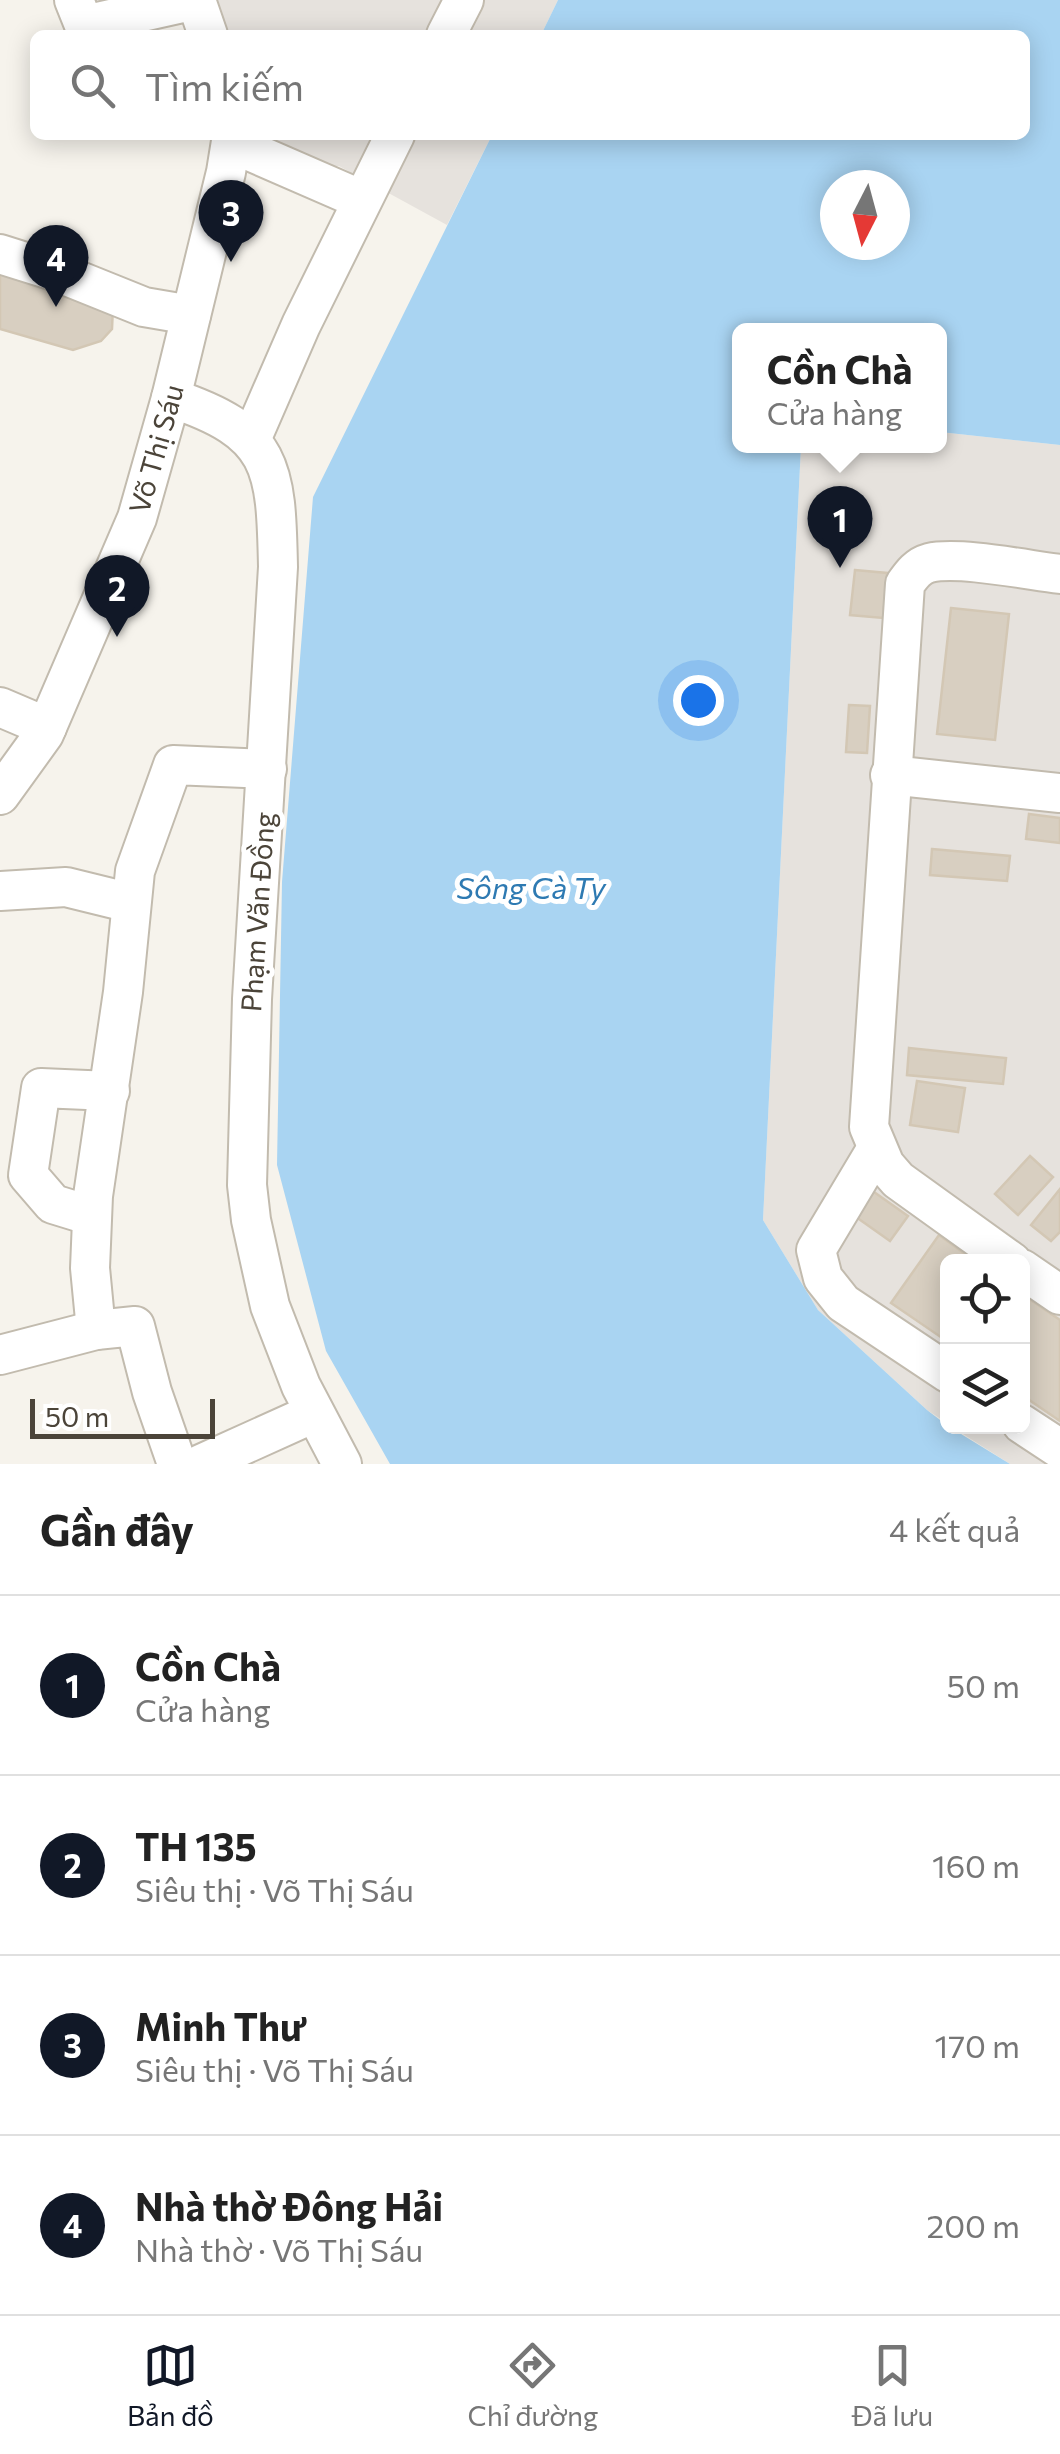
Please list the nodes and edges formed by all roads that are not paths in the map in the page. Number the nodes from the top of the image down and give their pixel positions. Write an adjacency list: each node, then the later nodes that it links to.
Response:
1 (74, 0): 2 (street)
2 (196, 0): 4 (street)
3 (464, 0): 5 (street)
4 (206, 30)
5 (449, 30)
6 (231, 140): 11 (street, Võ Thị Sáu)
7 (233, 140): 9 (street)
8 (392, 140): 9 (street)
9 (362, 200): 13 (street)
10 (0, 254): 11 (street)
11 (192, 315): 12 (street, Võ Thị Sáu)
12 (171, 398): 13 (street); 16 (street, Võ Thị Sáu)
13 (251, 440): 17 (street, Phạm Văn Đồng)
14 (1060, 574): 18 (street)
15 (0, 706): 16 (street)
16 (47, 727): 20 (street, Võ Thị Sáu)
17 (267, 769): 22 (street); 32 (street, Phạm Văn Đồng)
18 (890, 775): 19 (street); 24 (street)
19 (1060, 793)
20 (0, 795)
21 (0, 891): 22 (street)
22 (131, 903): 23 (street)
23 (110, 1091): 25 (street); 25 (street)
24 (877, 1148): 26 (street); 31 (street)
25 (92, 1216): 29 (street)
26 (1001, 1254)
27 (1030, 1274): 28 (street)
28 (1060, 1295)
29 (96, 1330): 30 (street); 35 (street)
30 (0, 1356)
31 (940, 1368)
32 (314, 1413): 36 (street); 37 (street, Phạm Văn Đồng)
33 (1030, 1429): 34 (street)
34 (1060, 1449)
35 (178, 1464)
36 (201, 1464)
37 (342, 1464)

